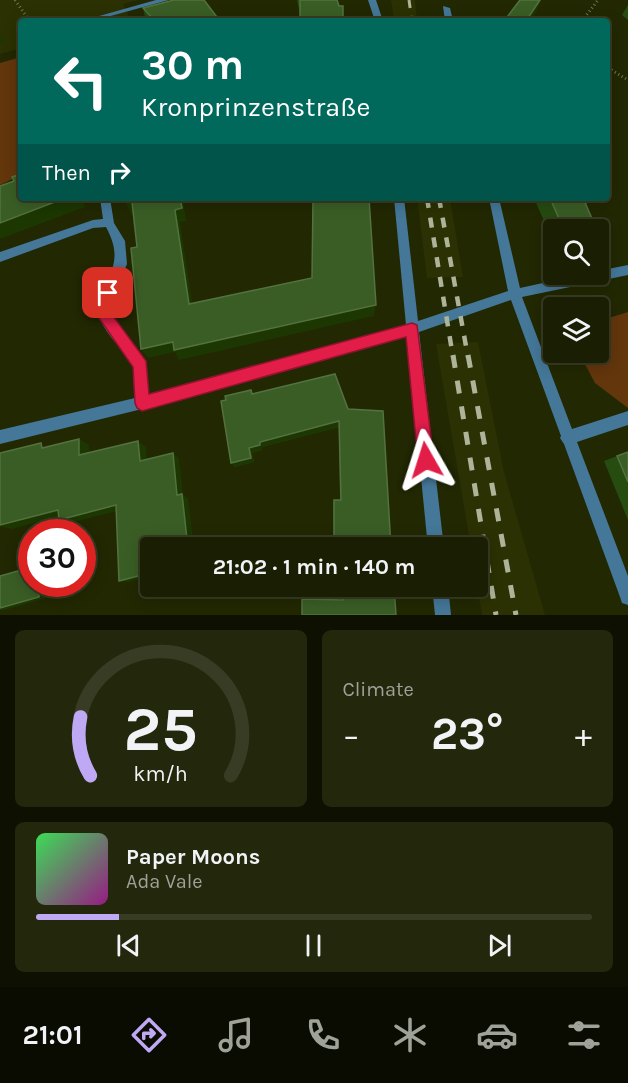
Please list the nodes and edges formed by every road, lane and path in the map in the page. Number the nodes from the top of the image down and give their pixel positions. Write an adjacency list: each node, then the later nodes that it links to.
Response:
1 (15, 0): 6 (path)
2 (165, 0): 7 (street)
3 (372, 0): 8 (street)
4 (598, 0): 10 (path)
5 (446, 8): 9 (street)
6 (28, 18)
7 (96, 18)
8 (379, 18)
9 (448, 18)
10 (584, 18)
11 (610, 69): 12 (path)
12 (628, 80)
13 (105, 201): 16 (street)
14 (399, 201): 20 (street)
15 (495, 201): 19 (street)
16 (108, 223): 17 (street); 21 (street)
17 (0, 257)
18 (628, 270): 19 (street)
19 (515, 294): 20 (street); 24 (street)
20 (412, 329): 21 (street); 25 (street)
21 (142, 403): 23 (street)
22 (628, 418): 24 (street)
23 (0, 437)
24 (567, 438): 27 (street)
25 (434, 537)
26 (441, 597): 28 (street)
27 (628, 597)
28 (443, 615)

